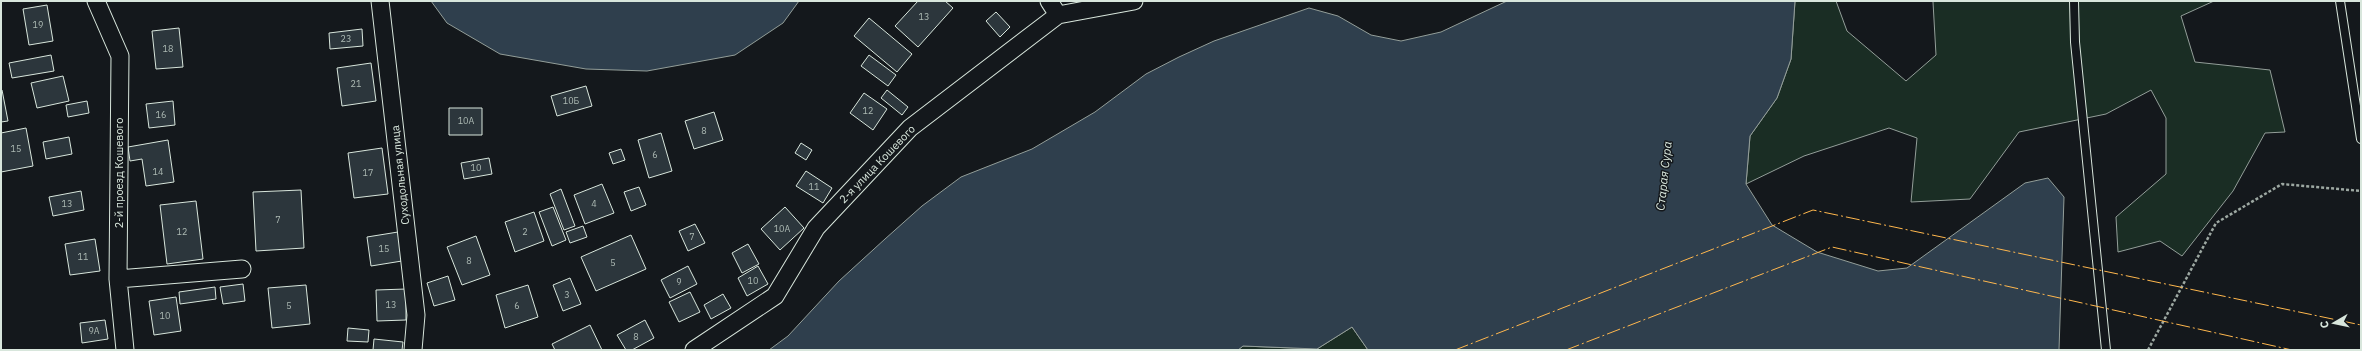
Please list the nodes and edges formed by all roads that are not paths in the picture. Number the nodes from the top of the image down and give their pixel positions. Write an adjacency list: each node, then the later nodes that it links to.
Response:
1 (96, 1): 10 (street, 2-й проезд Кошевого)
2 (380, 1): 12 (street, Суходольная улица)
3 (1134, 1): 6 (street, 2-я улица Кошевого)
4 (2074, 1): 14 (lane)
5 (2340, 1): 7 (lane)
6 (1054, 8): 13 (street, 2-я улица Кошевого)
7 (2358, 100): 8 (lane)
8 (2361, 139)
9 (242, 269): 10 (street)
10 (118, 279): 11 (street, 2-й проезд Кошевого)
11 (125, 350)
12 (413, 350)
13 (694, 350)
14 (2106, 350)

